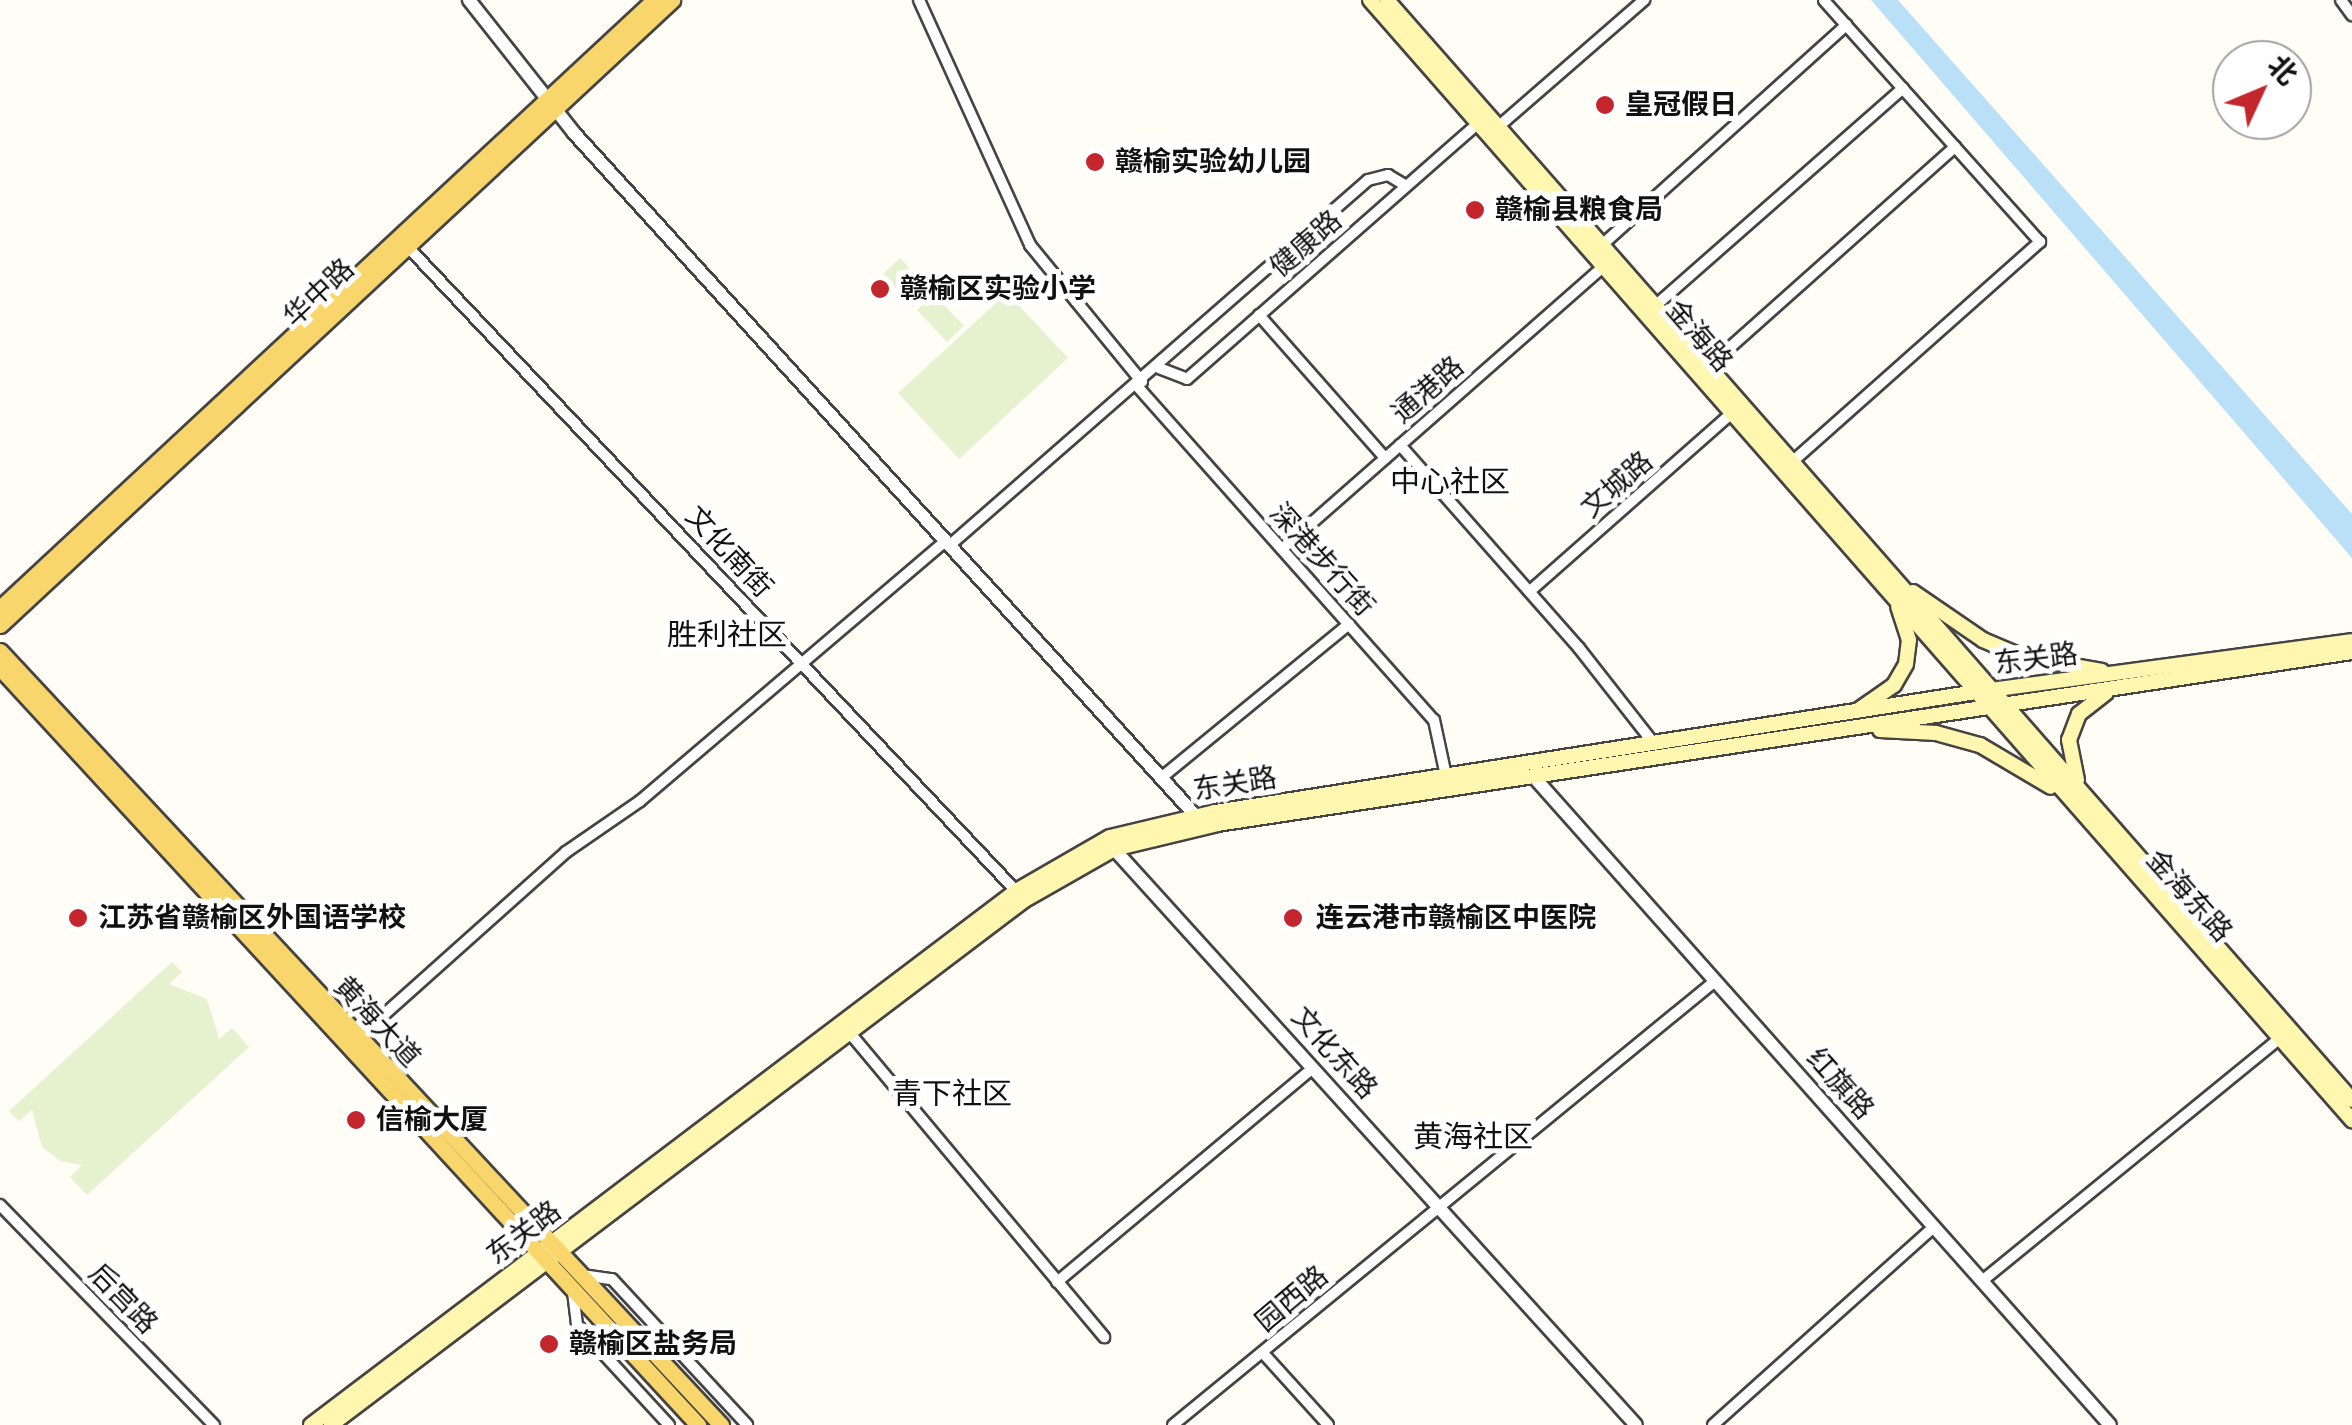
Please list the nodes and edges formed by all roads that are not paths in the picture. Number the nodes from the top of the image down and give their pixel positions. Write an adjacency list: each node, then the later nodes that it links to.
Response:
1 (469, 0): 13 (street)
2 (654, 0): 13 (main road, 华中路)
3 (672, 0): 13 (main road, 华中路)
4 (919, 0): 25 (street, 深港步行街)
5 (1370, 0): 14 (main road, 金海路)
6 (1387, 0): 15 (main road, 金海路)
7 (1644, 0): 15 (street)
8 (1824, 0): 11 (street)
9 (2341, 0): 10 (street)
10 (2352, 15)
11 (1846, 25): 12 (street); 18 (street)
12 (1903, 88): 16 (street); 21 (street)
13 (551, 104): 19 (main road, 华中路); 30 (street); 35 (main road, 华中路)
14 (1478, 122): 17 (street, 健康路); 20 (main road, 金海路)
15 (1498, 127): 18 (main road, 金海路)
16 (1955, 147): 23 (street); 29 (street)
17 (1406, 186): 22 (street, 健康路); 24 (street)
18 (1602, 245): 21 (main road, 金海路)
19 (406, 246): 36 (main road, 华中路); 41 (street, 文化南街)
20 (1604, 266): 26 (main road, 金海路); 27 (street, 通港路)
21 (1655, 306): 23 (main road, 金海路)
22 (1259, 315): 24 (street, 健康路); 28 (street)
23 (1708, 367): 29 (main road, 金海路)
24 (1159, 368): 25 (street)
25 (1140, 384): 30 (street); 31 (street, 深港步行街)
26 (1733, 412): 33 (street, 文城路); 34 (main road, 金海路)
27 (1400, 445): 28 (street, 通港路); 33 (street)
28 (1385, 458): 31 (street, 通港路)
29 (1792, 462): 32 (main road, 金海路)
30 (948, 543): 41 (street); 52 (street)
31 (1282, 549): 37 (street, 深港步行街)
32 (1886, 570): 43 (main road); 45 (main road, 金海路)
33 (1530, 590): 49 (street)
34 (1894, 597): 45 (main road, 金海路); 48 (main road)
35 (0, 608)
36 (0, 624)
37 (1349, 624): 50 (street, 深港步行街); 52 (street)
38 (2352, 641): 43 (main road, 东关路)
39 (0, 651): 59 (main road, 黄海大道)
40 (2352, 652): 44 (main road, 东关路)
41 (803, 664): 56 (street, 文化南街); 59 (street)
42 (0, 668): 67 (main road, 黄海大道)
43 (2122, 673): 45 (main road, 东关路)
44 (2114, 689): 46 (main road, 东关路); 53 (main road)
45 (1984, 691): 46 (main road, 金海路); 47 (main road, 金海路); 48 (main road, 东关路)
46 (2004, 704): 47 (main road, 东关路); 53 (main road, 金海东路)
47 (1987, 707): 48 (main road, 东关路); 53 (main road, 金海东路)
48 (1850, 722): 49 (main road, 东关路); 51 (main road, 东关路); 53 (main road)
49 (1655, 746): 50 (main road, 东关路)
50 (1446, 776): 54 (main road, 东关路)
51 (1533, 776): 55 (main road, 东关路); 57 (street, 红旗路)
52 (1162, 778): 54 (street)
53 (2076, 797): 60 (main road, 金海东路); 62 (main road, 金海东路)
54 (1196, 815): 56 (main road, 东关路)
55 (1114, 848): 58 (main road, 东关路); 61 (street, 文化东路)
56 (1016, 891): 67 (main road, 东关路)
57 (1715, 981): 65 (street, 园西路); 66 (street, 红旗路)
58 (849, 1032): 67 (main road, 东关路); 70 (street)
59 (358, 1038): 67 (main road, 黄海大道)
60 (2280, 1038): 63 (main road, 金海东路); 69 (street)
61 (1313, 1068): 65 (street, 文化东路); 70 (street)
62 (2352, 1100)
63 (2352, 1120)
64 (0, 1205): 73 (street, 后宫路)
65 (1438, 1206): 72 (street, 园西路); 82 (street, 文化东路)
66 (1934, 1226): 69 (street, 红旗路); 83 (street)
67 (549, 1252): 68 (main road, 黄海大道); 74 (main road, 东关路); 75 (main road, 东关路)
68 (575, 1280): 76 (street); 77 (main road, 黄海大道); 78 (main road, 黄海大道); 79 (street)
69 (1982, 1281): 84 (street, 红旗路)
70 (1057, 1282): 71 (street)
71 (1104, 1338)
72 (1263, 1353): 80 (street, 园西路); 81 (street)
73 (214, 1425)
74 (311, 1425)
75 (331, 1425)
76 (669, 1425)
77 (698, 1425)
78 (721, 1425)
79 (746, 1425)
80 (1173, 1425)
81 (1328, 1425)
82 (1636, 1425)
83 (1713, 1425)
84 (2110, 1425)

